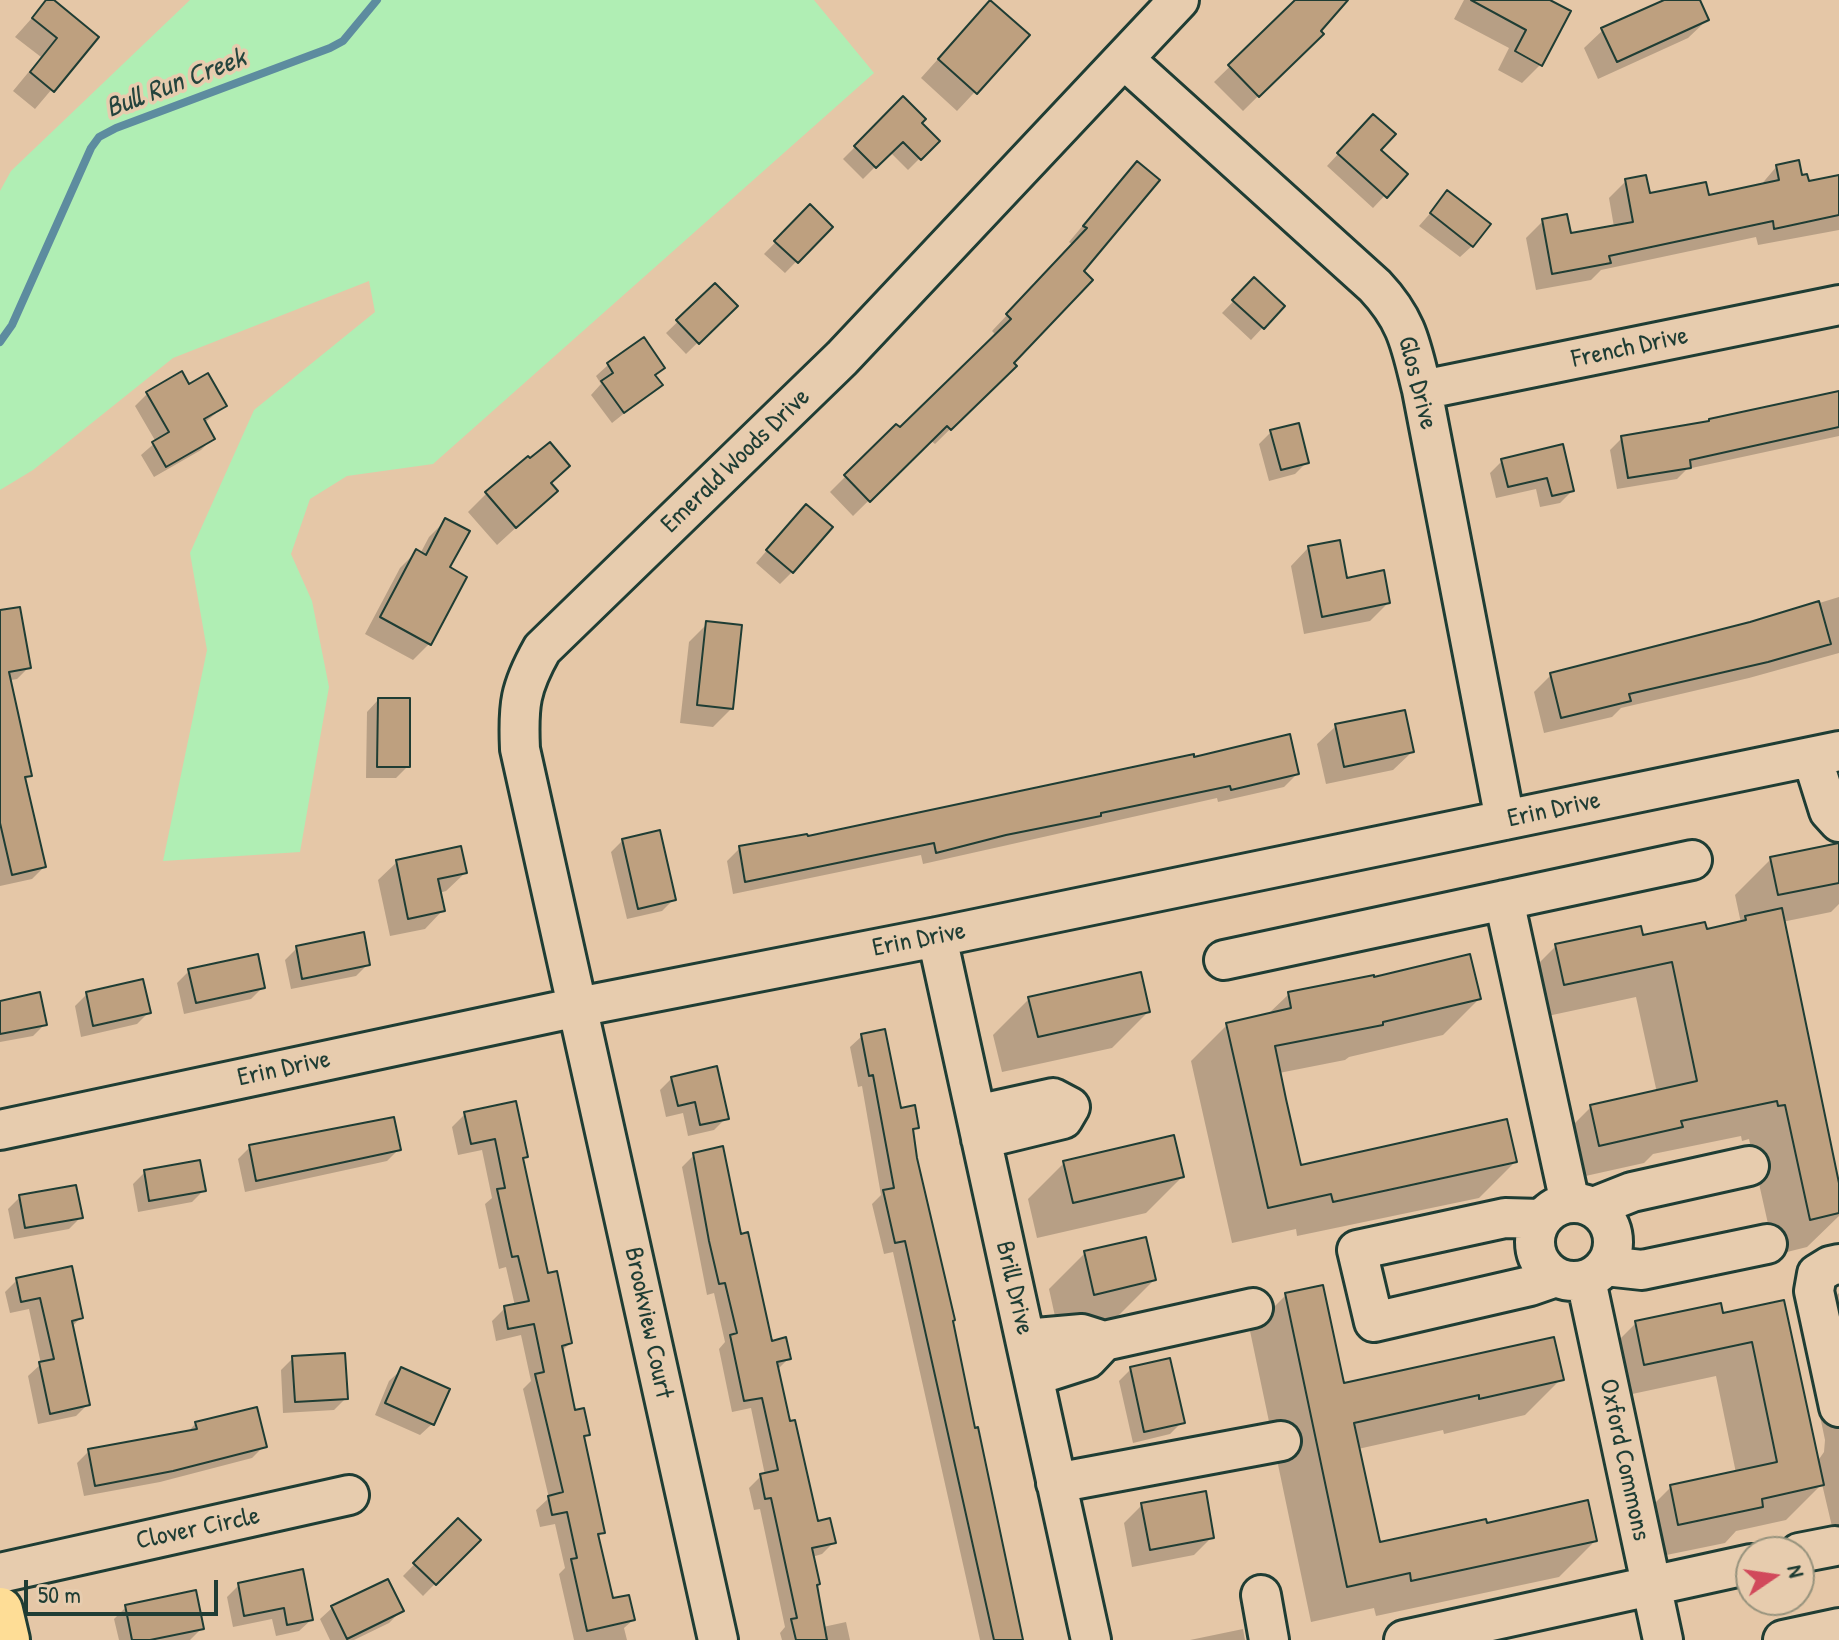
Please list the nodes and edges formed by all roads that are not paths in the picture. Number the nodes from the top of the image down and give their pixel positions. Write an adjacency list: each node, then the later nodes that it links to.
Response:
1 (1179, 0): 2 (street, Emerald Woods Drive)
2 (1125, 60): 4 (street, Glos Drive); 12 (street, Emerald Woods Drive)
3 (1839, 305): 4 (street, French Drive)
4 (1422, 390): 6 (street, Glos Drive)
5 (1825, 754): 6 (street, Erin Drive); 7 (street)
6 (1505, 820): 10 (street, Erin Drive)
7 (1839, 822)
8 (1692, 860): 9 (street)
9 (1504, 900): 11 (street); 15 (street, Oxford Commons)
10 (937, 937): 12 (street, Erin Drive); 20 (street, Brill Drive)
11 (1224, 960)
12 (578, 1007): 13 (street, Erin Drive); 34 (street, Brookview Court)
13 (0, 1130)
14 (1749, 1166): 15 (street)
15 (1568, 1210): 18 (street, Oxford Commons); 18 (street, Oxford Commons); 18 (street)
16 (1767, 1244): 18 (street)
17 (1839, 1264): 23 (street)
18 (1582, 1274): 29 (street, Oxford Commons)
19 (1253, 1308): 21 (street)
20 (1025, 1339): 21 (street); 22 (street, Brill Drive)
21 (1104, 1341): 22 (street)
22 (1034, 1376): 25 (street, Brill Drive)
23 (1839, 1407)
24 (1281, 1441): 25 (street)
25 (1056, 1483): 35 (street, Brill Drive)
26 (349, 1495): 28 (street, Clover Circle)
27 (1735, 1567): 29 (street)
28 (0, 1573)
29 (1651, 1585): 37 (street); 38 (street, Oxford Commons)
30 (1261, 1595): 36 (street)
31 (0, 1610): 33 (main road)
32 (1839, 1628): 39 (street)
33 (7, 1640)
34 (718, 1640)
35 (1091, 1640)
36 (1269, 1640)
37 (1404, 1640)
38 (1663, 1640)
39 (1783, 1640)

